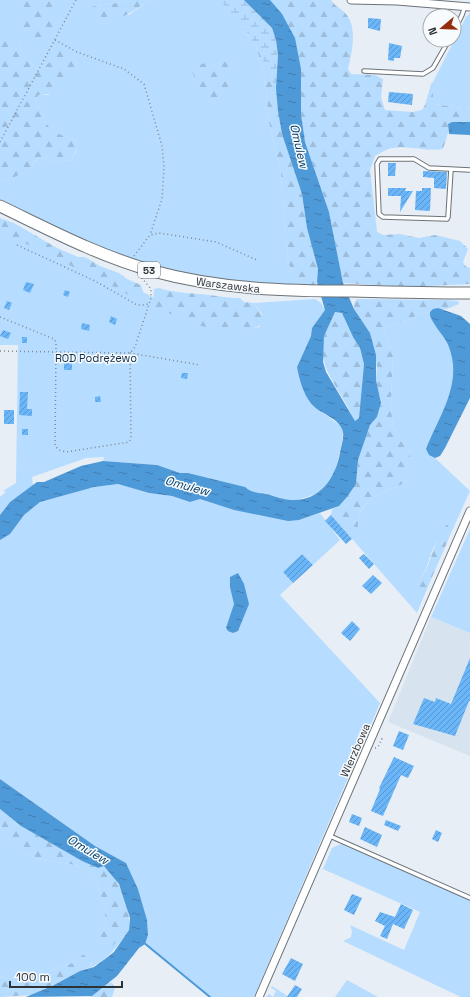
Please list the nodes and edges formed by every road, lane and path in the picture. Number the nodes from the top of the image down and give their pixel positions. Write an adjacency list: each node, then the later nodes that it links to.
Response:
1 (76, 0): 6 (path)
2 (351, 0): 3 (street)
3 (397, 0): 4 (street)
4 (467, 4): 5 (lane)
5 (462, 15)
6 (55, 40): 9 (path); 13 (path)
7 (444, 48): 8 (lane)
8 (364, 71)
9 (0, 142)
10 (451, 169): 10 (lane); 11 (lane)
11 (470, 170)
12 (0, 206): 16 (main road, Warszawska / 53)
13 (150, 235): 15 (path); 16 (path)
14 (17, 244): 19 (path)
15 (257, 260)
16 (128, 263): 17 (main road, Warszawska / 53)
17 (140, 268): 18 (main road, Warszawska / 53); 19 (path)
18 (470, 293)
19 (150, 303): 23 (path)
20 (0, 317): 22 (path)
21 (0, 351): 22 (path)
22 (56, 352): 23 (path); 23 (path)
23 (130, 353): 24 (path)
24 (200, 365)
25 (470, 512): 26 (street, Wierzbowa)
26 (330, 836): 27 (lane); 28 (street, Wierzbowa)
27 (470, 898)
28 (259, 997)

